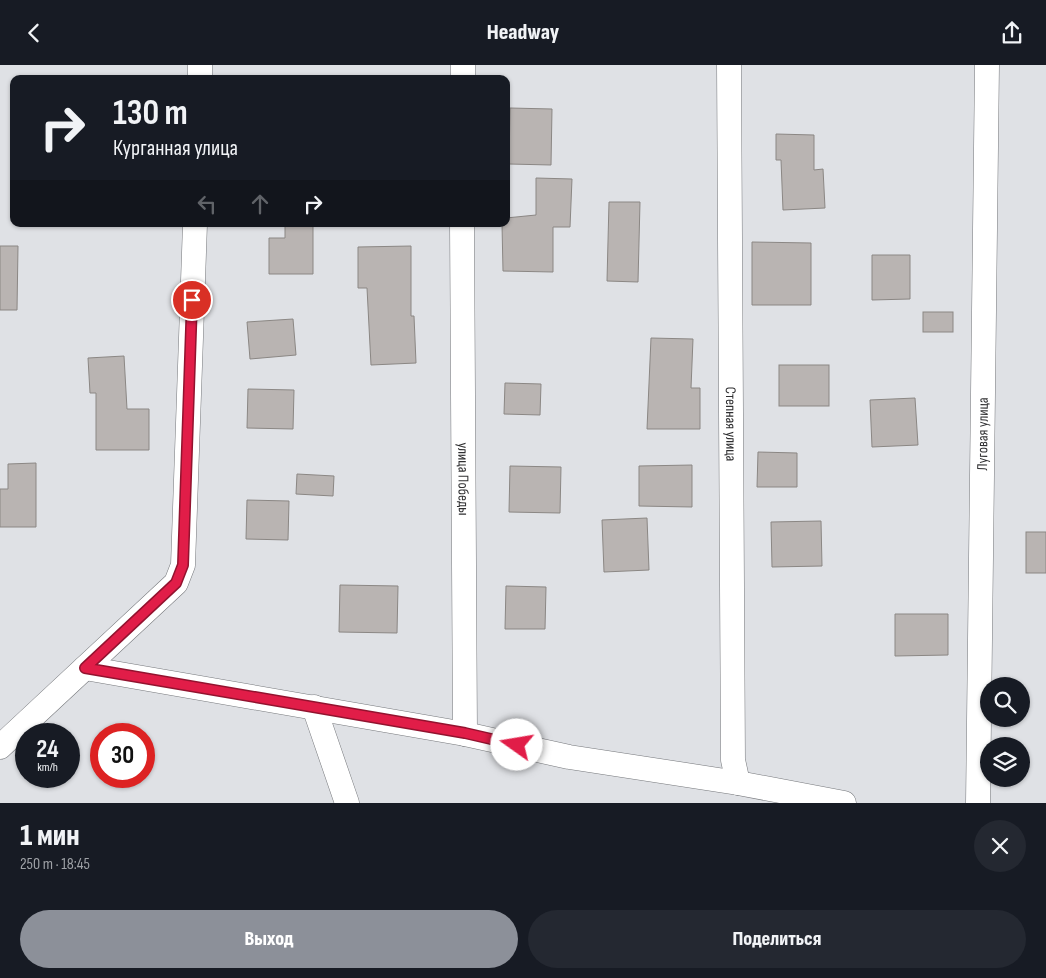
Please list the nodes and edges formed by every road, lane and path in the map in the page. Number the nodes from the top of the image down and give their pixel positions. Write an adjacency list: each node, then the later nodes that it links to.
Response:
1 (729, 65): 9 (street, Степная улица)
2 (987, 65): 12 (street, Луговая улица)
3 (195, 227): 5 (street)
4 (462, 227): 7 (street, улица Победы)
5 (85, 668): 6 (street); 8 (street)
6 (314, 707): 7 (street); 10 (street)
7 (465, 733): 9 (street)
8 (0, 747)
9 (738, 783): 11 (street)
10 (347, 803)
11 (844, 803)
12 (978, 803)

